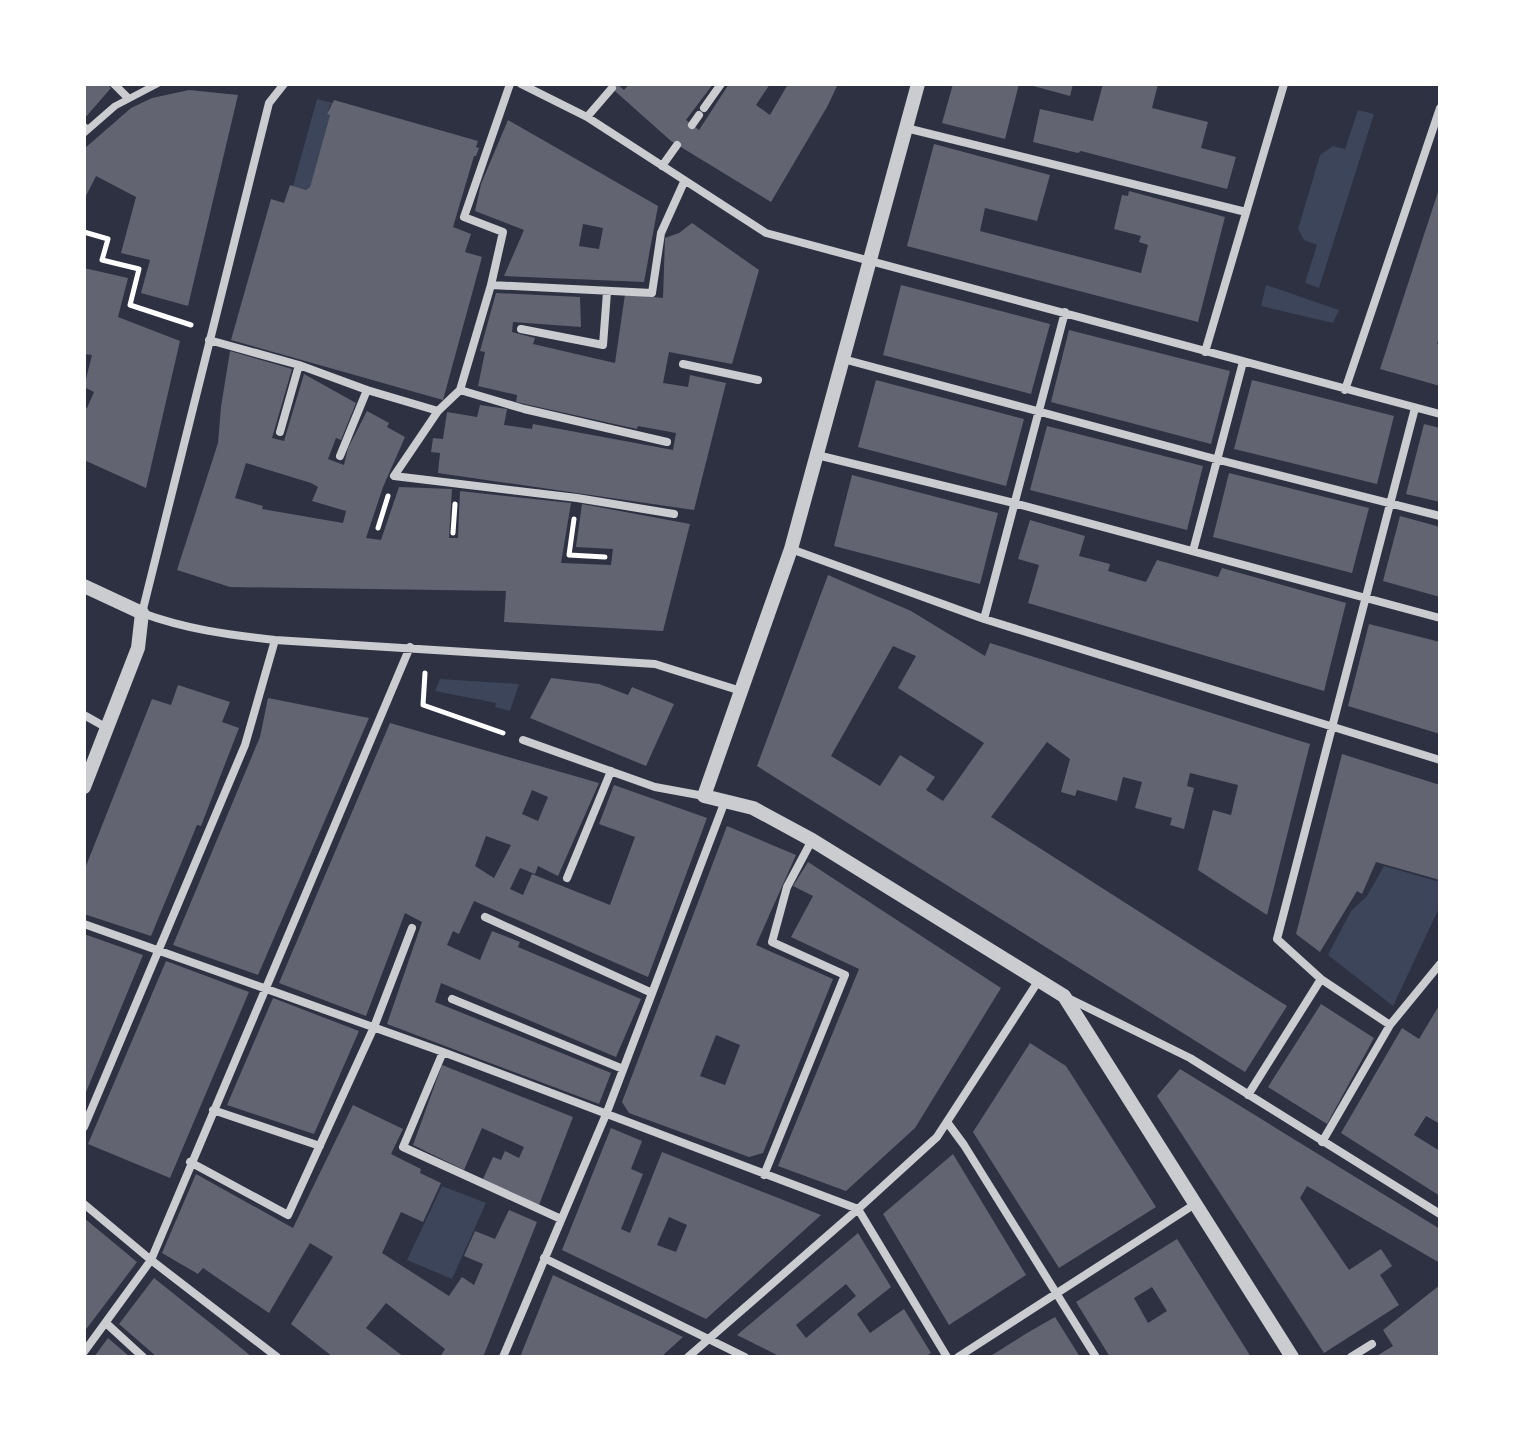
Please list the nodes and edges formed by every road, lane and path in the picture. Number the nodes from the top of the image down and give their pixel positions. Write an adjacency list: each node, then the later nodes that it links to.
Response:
1 (114, 84): 10 (street)
2 (157, 84): 10 (street)
3 (284, 84): 26 (street)
4 (510, 84): 22 (street)
5 (521, 84): 12 (street)
6 (721, 84): 13 (street)
7 (918, 84): 14 (street)
8 (1284, 84): 19 (street)
9 (612, 88): 12 (street)
10 (128, 98): 15 (street)
11 (1440, 108): 35 (street)
12 (587, 117): 17 (street)
13 (692, 125)
14 (906, 128): 19 (street); 21 (street)
15 (85, 130)
16 (677, 145): 17 (street)
17 (662, 166): 18 (street)
18 (684, 182): 21 (street); 23 (street)
19 (1246, 212): 27 (street)
20 (84, 232): 26 (path)
21 (869, 261): 24 (street); 28 (street)
22 (491, 285): 23 (street); 34 (street)
23 (607, 292): 25 (street)
24 (1065, 312): 27 (street); 37 (street)
25 (521, 329)
26 (210, 336): 31 (street); 57 (street)
27 (1205, 352): 29 (street)
28 (843, 359): 37 (street); 42 (street)
29 (1243, 362): 35 (street); 44 (street)
30 (683, 364): 32 (street)
31 (299, 365): 33 (street); 40 (street)
32 (758, 380)
33 (367, 390): 38 (street); 43 (street)
34 (460, 390): 38 (street); 41 (street)
35 (1345, 390): 36 (street)
36 (1415, 408): 39 (street); 48 (street)
37 (1039, 410): 44 (street); 47 (street)
38 (438, 411): 45 (street)
39 (1440, 414)
40 (280, 432)
41 (667, 442)
42 (817, 455): 47 (street); 52 (street)
43 (340, 456)
44 (1219, 460): 48 (street); 53 (street)
45 (394, 476): 46 (street); 51 (path)
46 (577, 498): 49 (street); 54 (path)
47 (1014, 503): 53 (street); 59 (street)
48 (1390, 503): 50 (street); 56 (street)
49 (674, 514)
50 (1440, 516)
51 (378, 528)
52 (791, 549): 59 (street); 63 (street)
53 (1193, 551): 56 (street)
54 (605, 557)
55 (84, 586): 57 (street)
56 (1365, 598): 58 (street); 65 (street)
57 (142, 613): 60 (street); 66 (street)
58 (1440, 618)
59 (984, 619): 65 (street)
60 (275, 640): 61 (street); 78 (street)
61 (410, 647): 63 (street); 82 (street)
62 (426, 668): 67 (path)
63 (741, 691): 71 (street)
64 (84, 715): 66 (street)
65 (1331, 726): 68 (street); 80 (street)
66 (107, 728): 70 (street)
67 (523, 740): 69 (street)
68 (1440, 760)
69 (611, 771): 71 (street); 74 (street)
70 (84, 787)
71 (704, 796): 72 (street)
72 (725, 801): 73 (street); 83 (street)
73 (812, 840): 81 (street); 98 (street)
74 (567, 878)
75 (485, 917): 83 (street)
76 (84, 924): 78 (street)
77 (412, 928): 87 (street)
78 (156, 950): 82 (street); 94 (street)
79 (1440, 964): 86 (street)
80 (1321, 979): 86 (street); 90 (street)
81 (1039, 980): 84 (street); 93 (street)
82 (264, 987): 87 (street); 91 (street)
83 (652, 993): 89 (street)
84 (1064, 996): 90 (street); 100 (street)
85 (452, 999): 89 (street)
86 (1390, 1025): 95 (street)
87 (374, 1027): 88 (street); 96 (street)
88 (443, 1052): 92 (street); 103 (street)
89 (623, 1069): 92 (street)
90 (1248, 1095): 95 (street)
91 (213, 1110): 96 (street); 97 (street)
92 (607, 1112): 98 (street); 103 (street)
93 (947, 1122): 101 (street); 106 (street)
94 (84, 1127)
95 (1322, 1142): 102 (street)
96 (320, 1146): 97 (street)
97 (190, 1162): 105 (street)
98 (764, 1175): 101 (street)
99 (84, 1204): 105 (street)
100 (1195, 1204): 106 (street); 119 (street)
101 (858, 1209): 108 (street); 116 (street)
102 (1440, 1214)
103 (561, 1219): 104 (street)
104 (544, 1258): 108 (street); 113 (street)
105 (151, 1260): 107 (street); 112 (street)
106 (1056, 1293): 117 (street); 118 (street)
107 (106, 1323): 110 (street); 111 (street)
108 (709, 1339): 114 (street); 115 (street)
109 (1372, 1344): 120 (street)
110 (84, 1352)
111 (143, 1357)
112 (277, 1357)
113 (503, 1357)
114 (688, 1357)
115 (745, 1357)
116 (947, 1357)
117 (958, 1357)
118 (1096, 1357)
119 (1292, 1357)
120 (1351, 1357)

